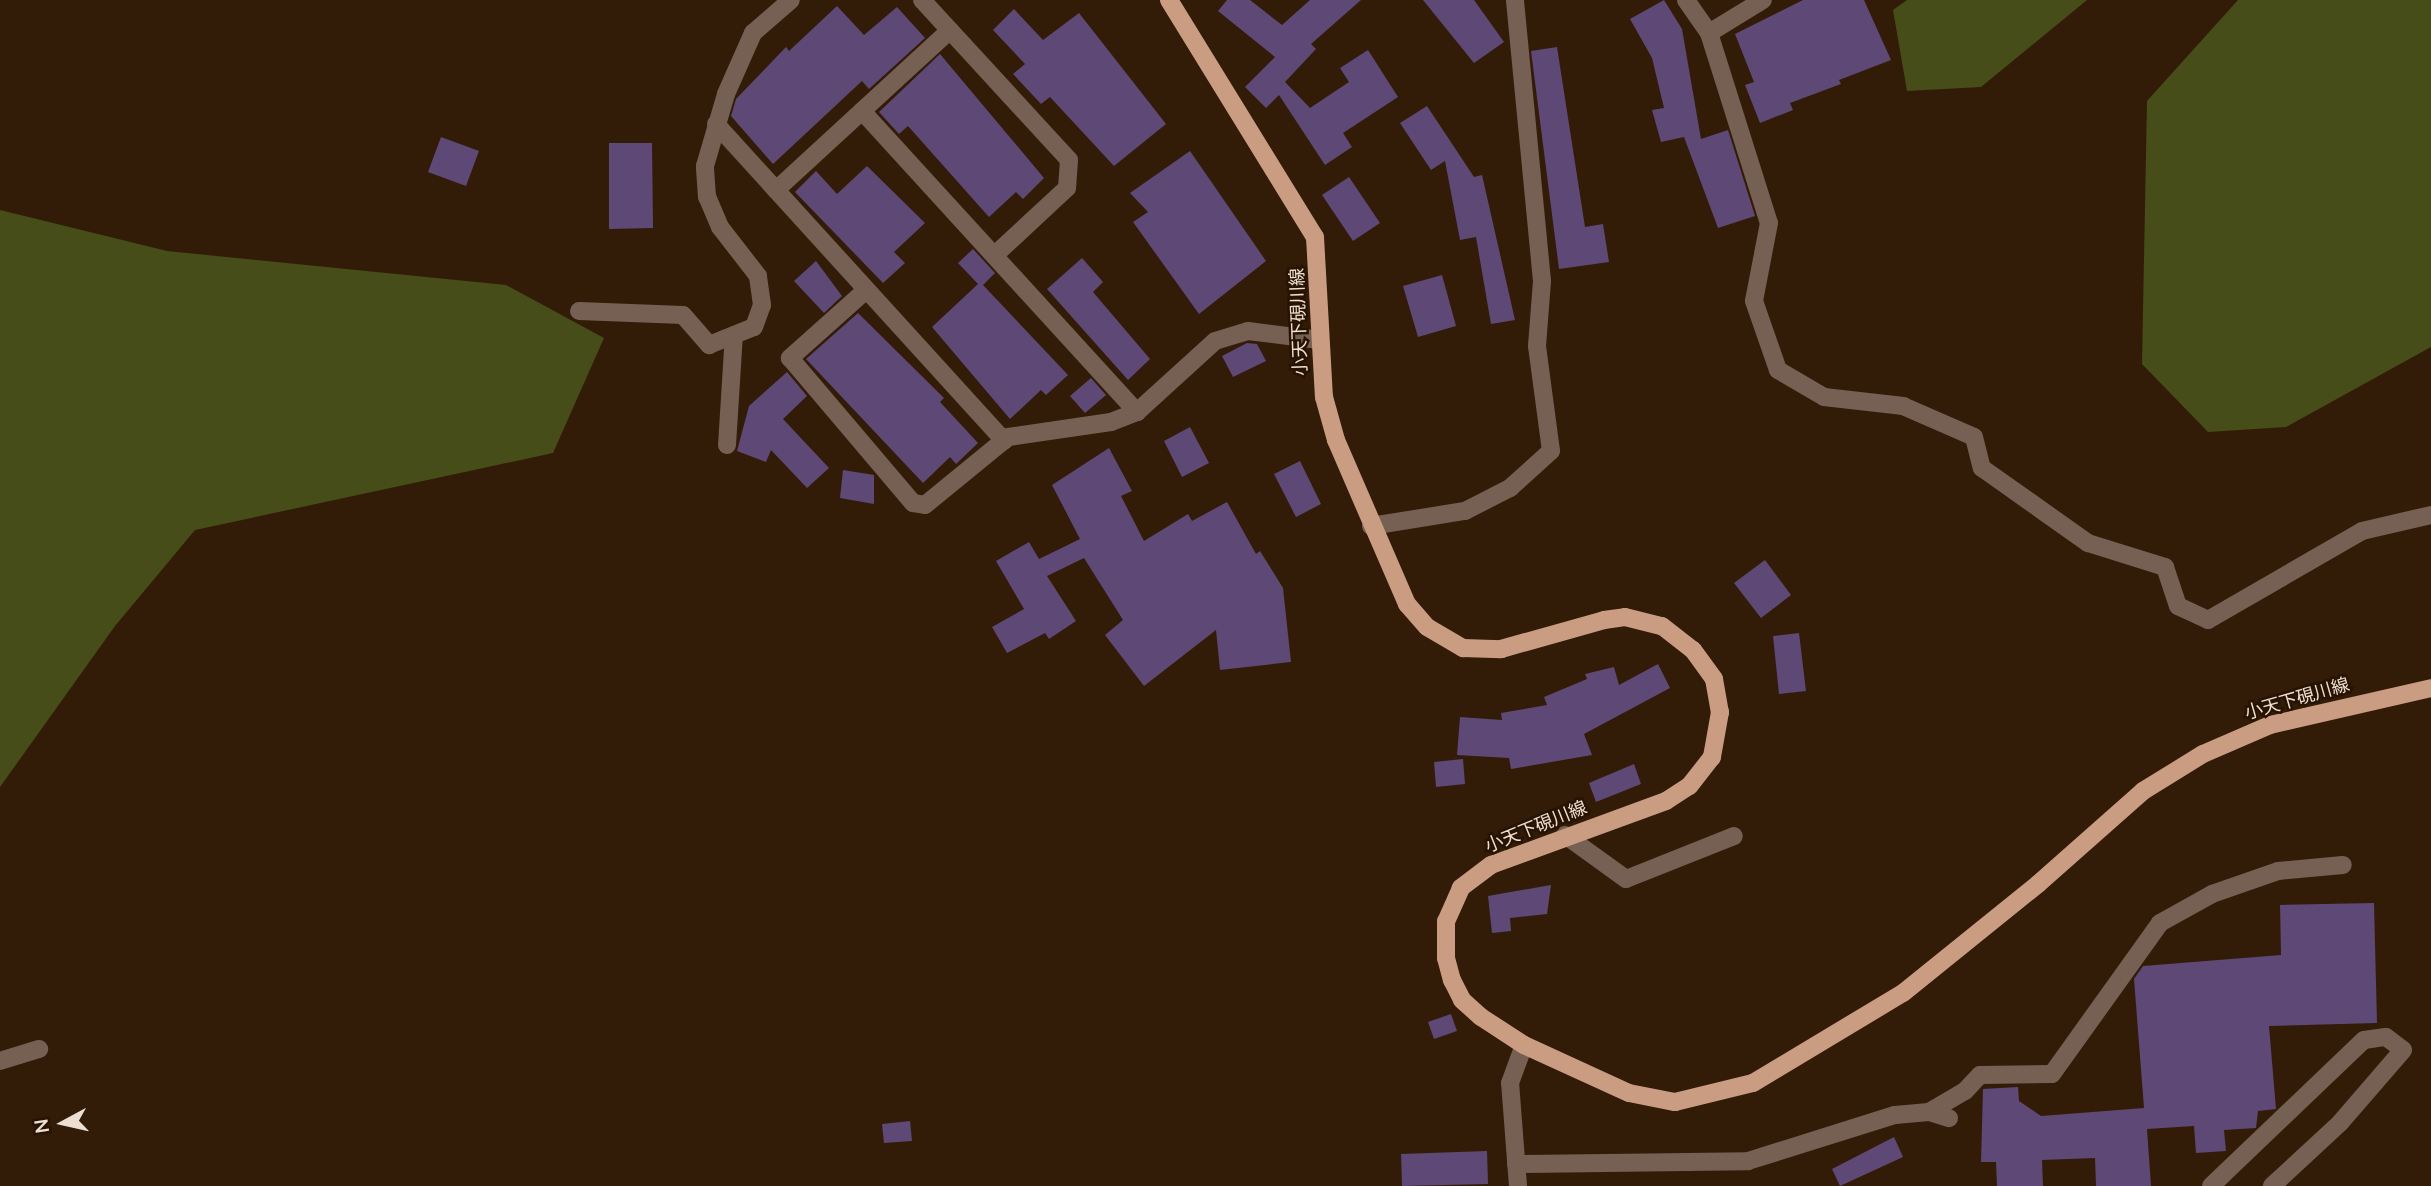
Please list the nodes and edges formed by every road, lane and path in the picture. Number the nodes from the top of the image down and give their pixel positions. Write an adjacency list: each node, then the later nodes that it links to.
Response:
1 (791, 0): 10 (street)
2 (922, 0): 7 (street)
3 (1169, 0): 16 (main road, 小天下硯川線)
4 (1515, 0): 21 (street)
5 (1685, 0): 8 (street)
6 (1763, 0): 8 (street)
7 (950, 30): 9 (street); 12 (street)
8 (1709, 33): 20 (street)
9 (863, 111): 11 (street); 12 (street)
10 (716, 124): 11 (street); 15 (street)
11 (776, 190): 13 (street)
12 (995, 255): 17 (street)
13 (865, 291): 18 (street); 18 (street)
14 (579, 311): 15 (street)
15 (734, 335): 19 (street)
16 (1319, 340): 17 (street); 21 (main road, 小天下硯川線)
17 (1137, 412): 18 (street)
18 (1004, 441)
19 (727, 445)
20 (2431, 515)
21 (1371, 526): 23 (main road, 小天下硯川線)
22 (2431, 688): 26 (main road, 小天下硯川線)
23 (1565, 835): 24 (street); 26 (main road, 小天下硯川線)
24 (1734, 836)
25 (2343, 864): 29 (street)
26 (1524, 1045): 31 (street)
27 (39, 1049): 28 (street)
28 (0, 1061)
29 (1928, 1112): 30 (street); 31 (street)
30 (1949, 1118)
31 (1516, 1164): 32 (street)
32 (1517, 1186)
33 (2211, 1186): 34 (street)
34 (2272, 1186)

